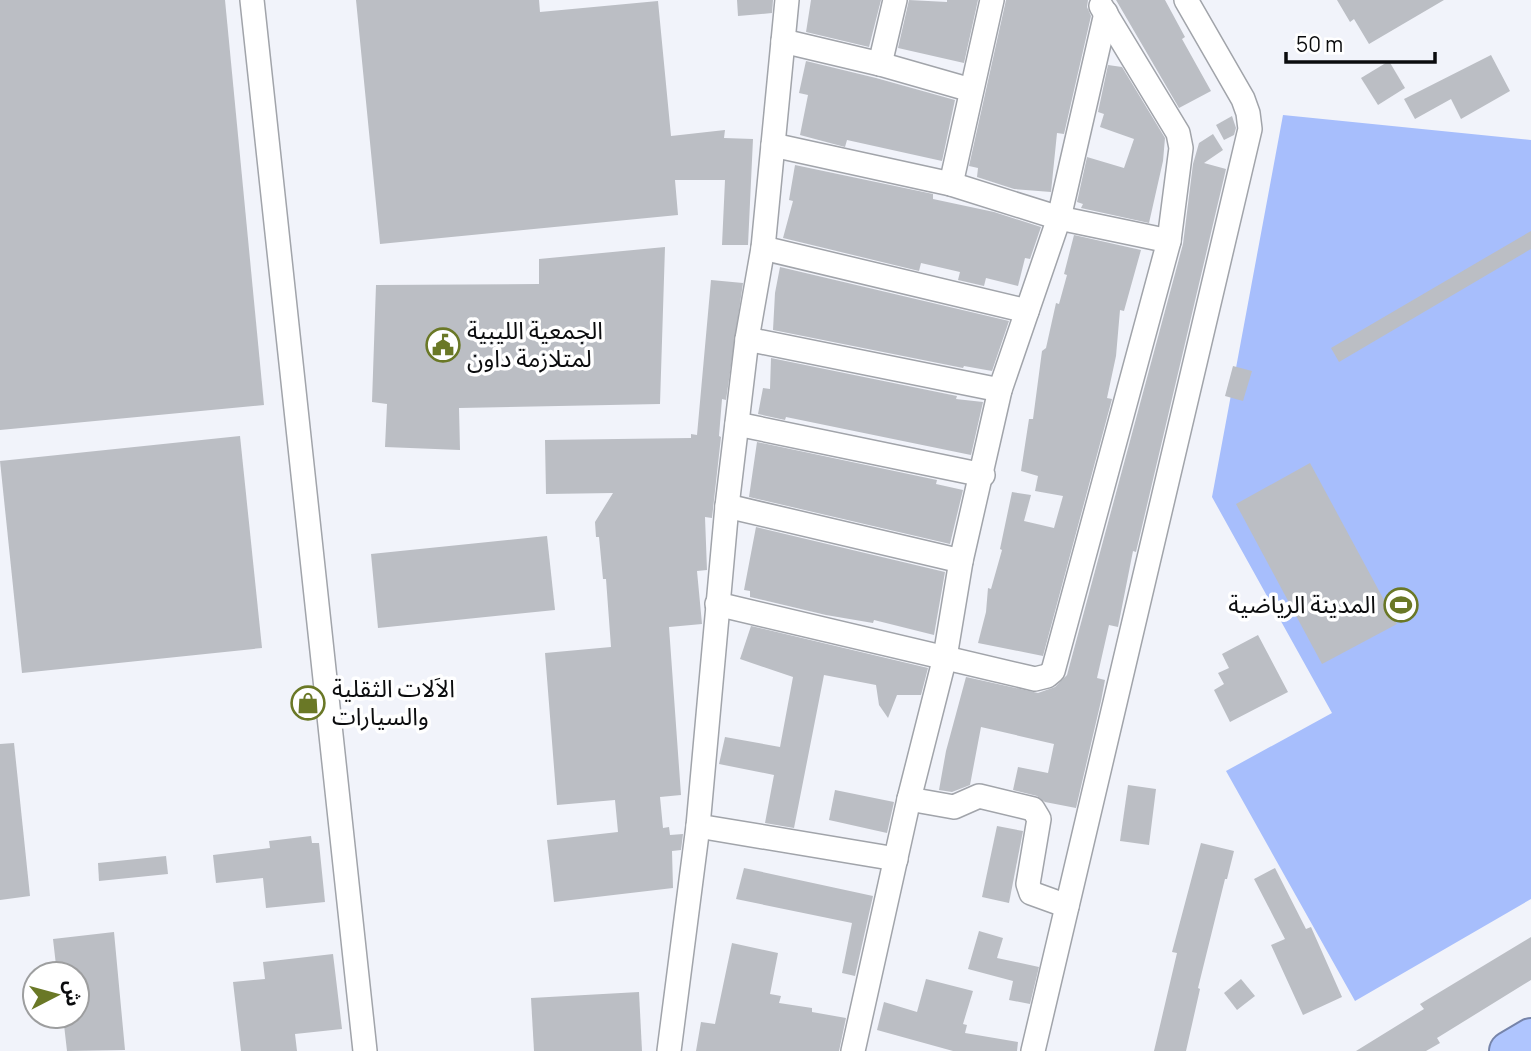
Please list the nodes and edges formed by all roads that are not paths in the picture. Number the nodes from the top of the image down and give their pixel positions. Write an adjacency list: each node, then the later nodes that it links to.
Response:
1 (252, 0): 29 (street)
2 (787, 0): 7 (street)
3 (895, 0): 8 (street)
4 (992, 0): 9 (street)
5 (1186, 0): 27 (street)
6 (1102, 7): 12 (street); 13 (street)
7 (783, 41): 8 (street); 10 (street)
8 (880, 64): 9 (street)
9 (971, 90): 11 (street)
10 (773, 145): 11 (street); 14 (street)
11 (951, 184): 12 (street)
12 (1059, 218): 13 (street); 15 (street)
13 (1169, 241): 23 (street)
14 (763, 248): 15 (street); 16 (street)
15 (1027, 311): 17 (street)
16 (747, 340): 17 (street); 18 (street)
17 (1000, 390): 19 (street)
18 (737, 424): 19 (street); 20 (street)
19 (982, 475): 21 (street)
20 (727, 506): 21 (street); 22 (street)
21 (961, 561): 23 (street)
22 (717, 604): 23 (street); 25 (street)
23 (945, 657): 24 (street)
24 (909, 799): 26 (street); 27 (street)
25 (698, 826): 26 (street); 30 (street)
26 (896, 859): 31 (street)
27 (1067, 906): 32 (street)
28 (1531, 1038): 33 (highway)
29 (365, 1051)
30 (669, 1051)
31 (853, 1051)
32 (1034, 1051)
33 (1509, 1051)

